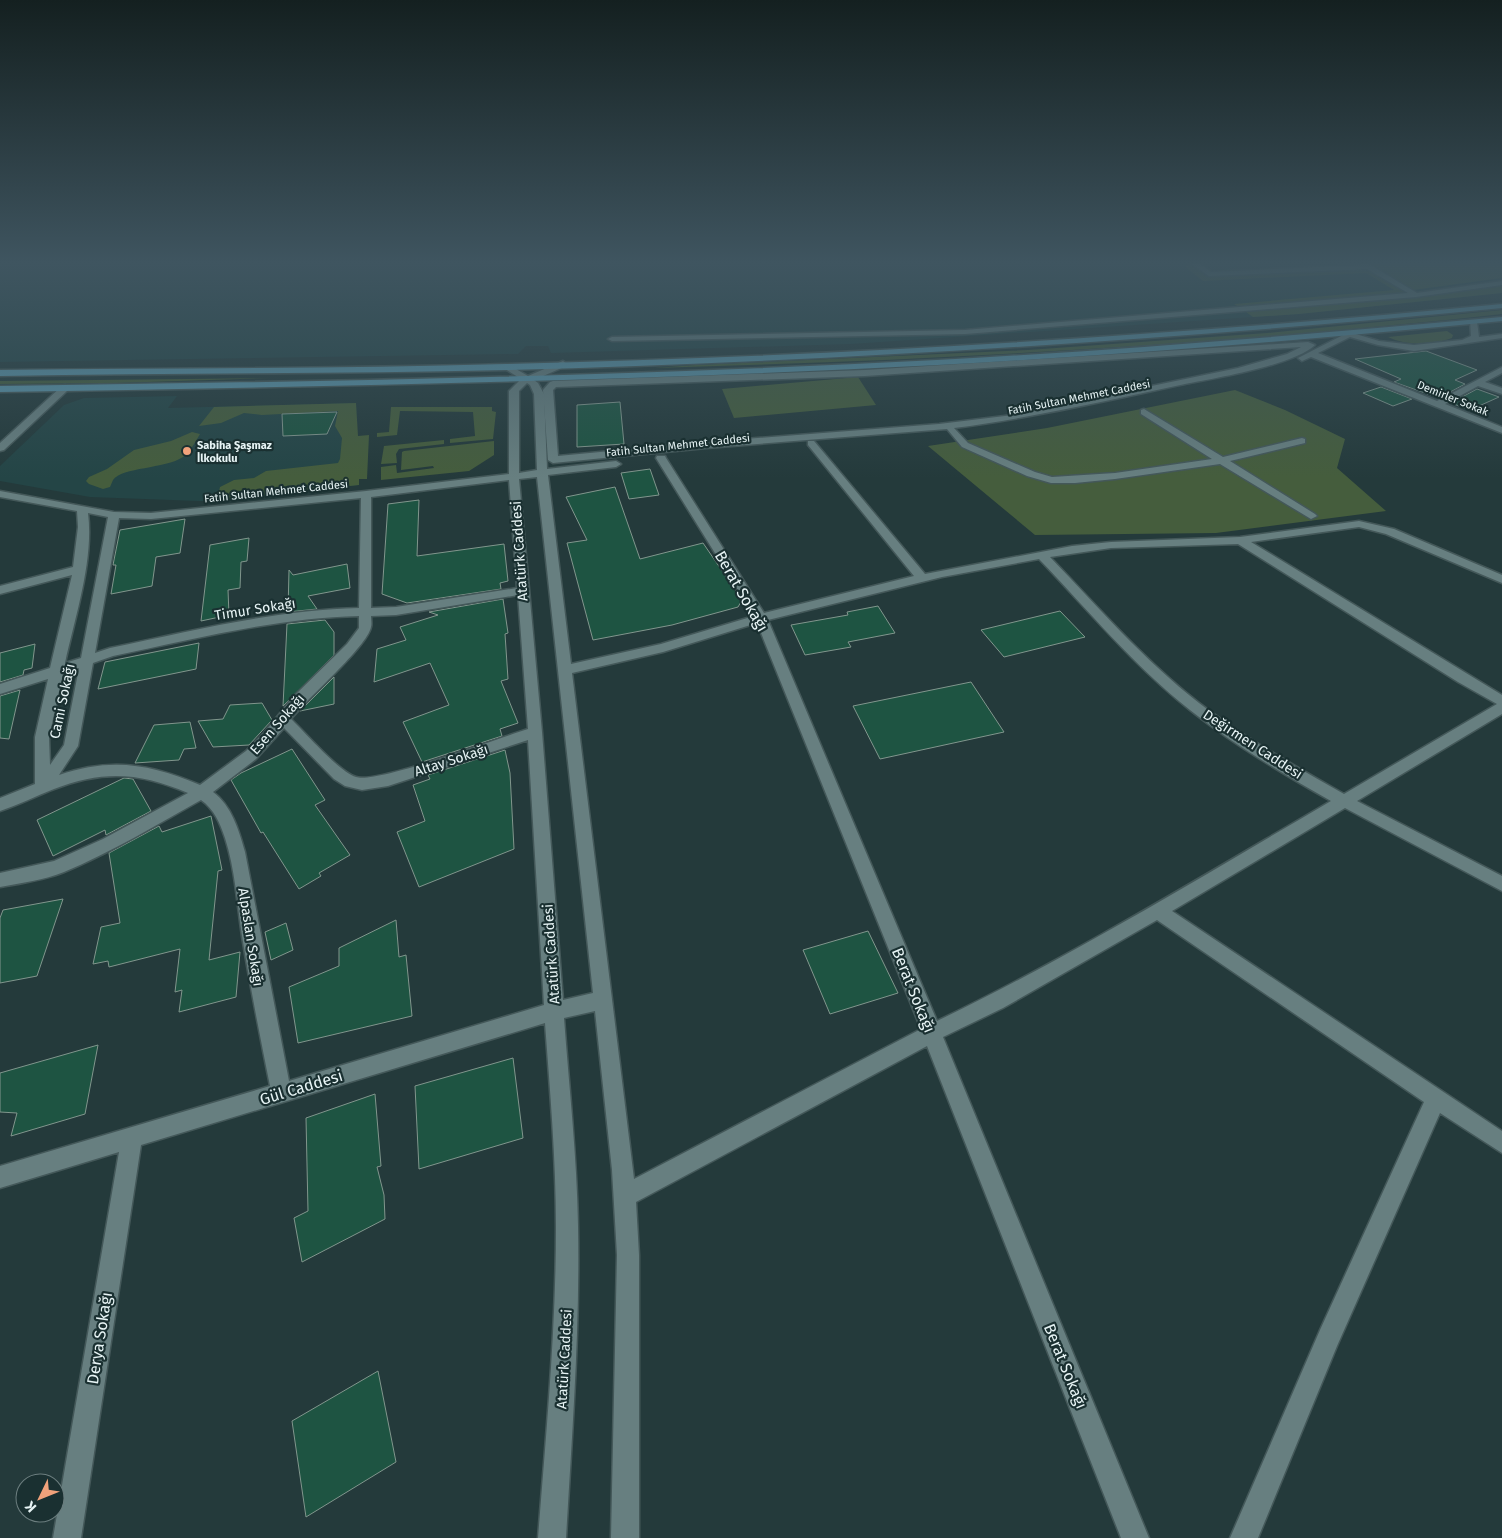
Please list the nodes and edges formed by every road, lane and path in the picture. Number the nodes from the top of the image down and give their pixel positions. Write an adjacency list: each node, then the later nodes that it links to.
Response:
1 (825, 335): 8 (street)
2 (1183, 335): 11 (main road)
3 (1337, 335): 15 (main road)
4 (1347, 335): 10 (street, Fatih Sultan Mehmet Caddesi)
5 (1351, 335): 9 (street)
6 (1475, 335): 9 (street)
7 (1502, 336): 9 (street)
8 (612, 339)
9 (1464, 342)
10 (1312, 354): 20 (street, Demirler Sokak); 22 (street, Fatih Sultan Mehmet Caddesi)
11 (563, 364): 12 (main road); 15 (street)
12 (506, 366): 14 (main road); 15 (street)
13 (1502, 370): 16 (street)
14 (0, 373)
15 (528, 378): 17 (main road); 30 (street); 31 (street, Atatürk Caddesi)
16 (1478, 383): 19 (street); 20 (street)
17 (64, 388): 18 (main road); 27 (street)
18 (0, 389)
19 (1502, 391)
20 (1437, 404): 23 (street, Demirler Sokak)
21 (1144, 412): 29 (street)
22 (951, 430): 25 (street, Fatih Sultan Mehmet Caddesi); 29 (street)
23 (1502, 430)
24 (1302, 441): 29 (street)
25 (811, 444): 28 (street, Fatih Sultan Mehmet Caddesi); 40 (street)
26 (706, 445): 26 (street)
27 (0, 448)
28 (661, 458): 30 (street, Fatih Sultan Mehmet Caddesi); 45 (street, Berat Sokağı)
29 (1223, 460): 36 (street)
30 (542, 472): 31 (street, Fatih Sultan Mehmet Caddesi); 48 (street)
31 (514, 476): 33 (street, Fatih Sultan Mehmet Caddesi); 43 (street, Atatürk Caddesi)
32 (0, 494): 34 (street, Fatih Sultan Mehmet Caddesi)
33 (366, 494): 35 (street, Fatih Sultan Mehmet Caddesi); 44 (street, Esen Sokağı)
34 (82, 510): 35 (street, Fatih Sultan Mehmet Caddesi); 39 (street, Cami Sokağı)
35 (114, 515): 46 (street, Cami Sokağı)
36 (1312, 516)
37 (1240, 540): 38 (street); 41 (street); 50 (street)
38 (1041, 554): 40 (street); 56 (street, Değirmen Caddesi)
39 (79, 569): 42 (street); 47 (street, Cami Sokağı)
40 (922, 578): 45 (street)
41 (1502, 579)
42 (0, 590)
43 (522, 591): 44 (street, Timur Sokağı); 53 (street, Atatürk Caddesi)
44 (365, 613): 46 (street, Timur Sokağı); 52 (street, Esen Sokağı)
45 (761, 618): 48 (street); 63 (street, Berat Sokağı)
46 (88, 659): 47 (street, Timur Sokağı); 54 (street, Cami Sokağı)
47 (58, 670): 49 (street, Timur Sokağı); 54 (street, Cami Sokağı)
48 (565, 670): 61 (street)
49 (0, 689)
50 (1502, 701)
51 (1502, 708): 56 (street)
52 (283, 719): 53 (street, Altay Sokağı); 55 (street, Esen Sokağı)
53 (535, 732): 62 (street, Atatürk Caddesi)
54 (43, 787): 55 (street, Alpaslan Sokağı); 57 (street, Alpaslan Sokağı)
55 (202, 792): 58 (street, Esen Sokağı); 64 (street, Alpaslan Sokağı)
56 (1345, 802): 59 (street, Değirmen Caddesi); 60 (street)
57 (0, 805)
58 (0, 880)
59 (1502, 884)
60 (1158, 911): 63 (street); 65 (street)
61 (603, 1000): 62 (street, Gül Caddesi); 69 (street)
62 (555, 1011): 64 (street, Gül Caddesi); 71 (street, Atatürk Caddesi)
63 (932, 1033): 69 (street); 73 (street, Berat Sokağı)
64 (281, 1093): 66 (street, Gül Caddesi)
65 (1436, 1098): 67 (street); 74 (street)
66 (132, 1137): 68 (street, Gül Caddesi); 70 (street, Derya Sokağı)
67 (1502, 1142)
68 (0, 1177)
69 (625, 1196): 72 (street)
70 (66, 1538)
71 (552, 1538)
72 (626, 1538)
73 (1134, 1538)
74 (1244, 1538)

